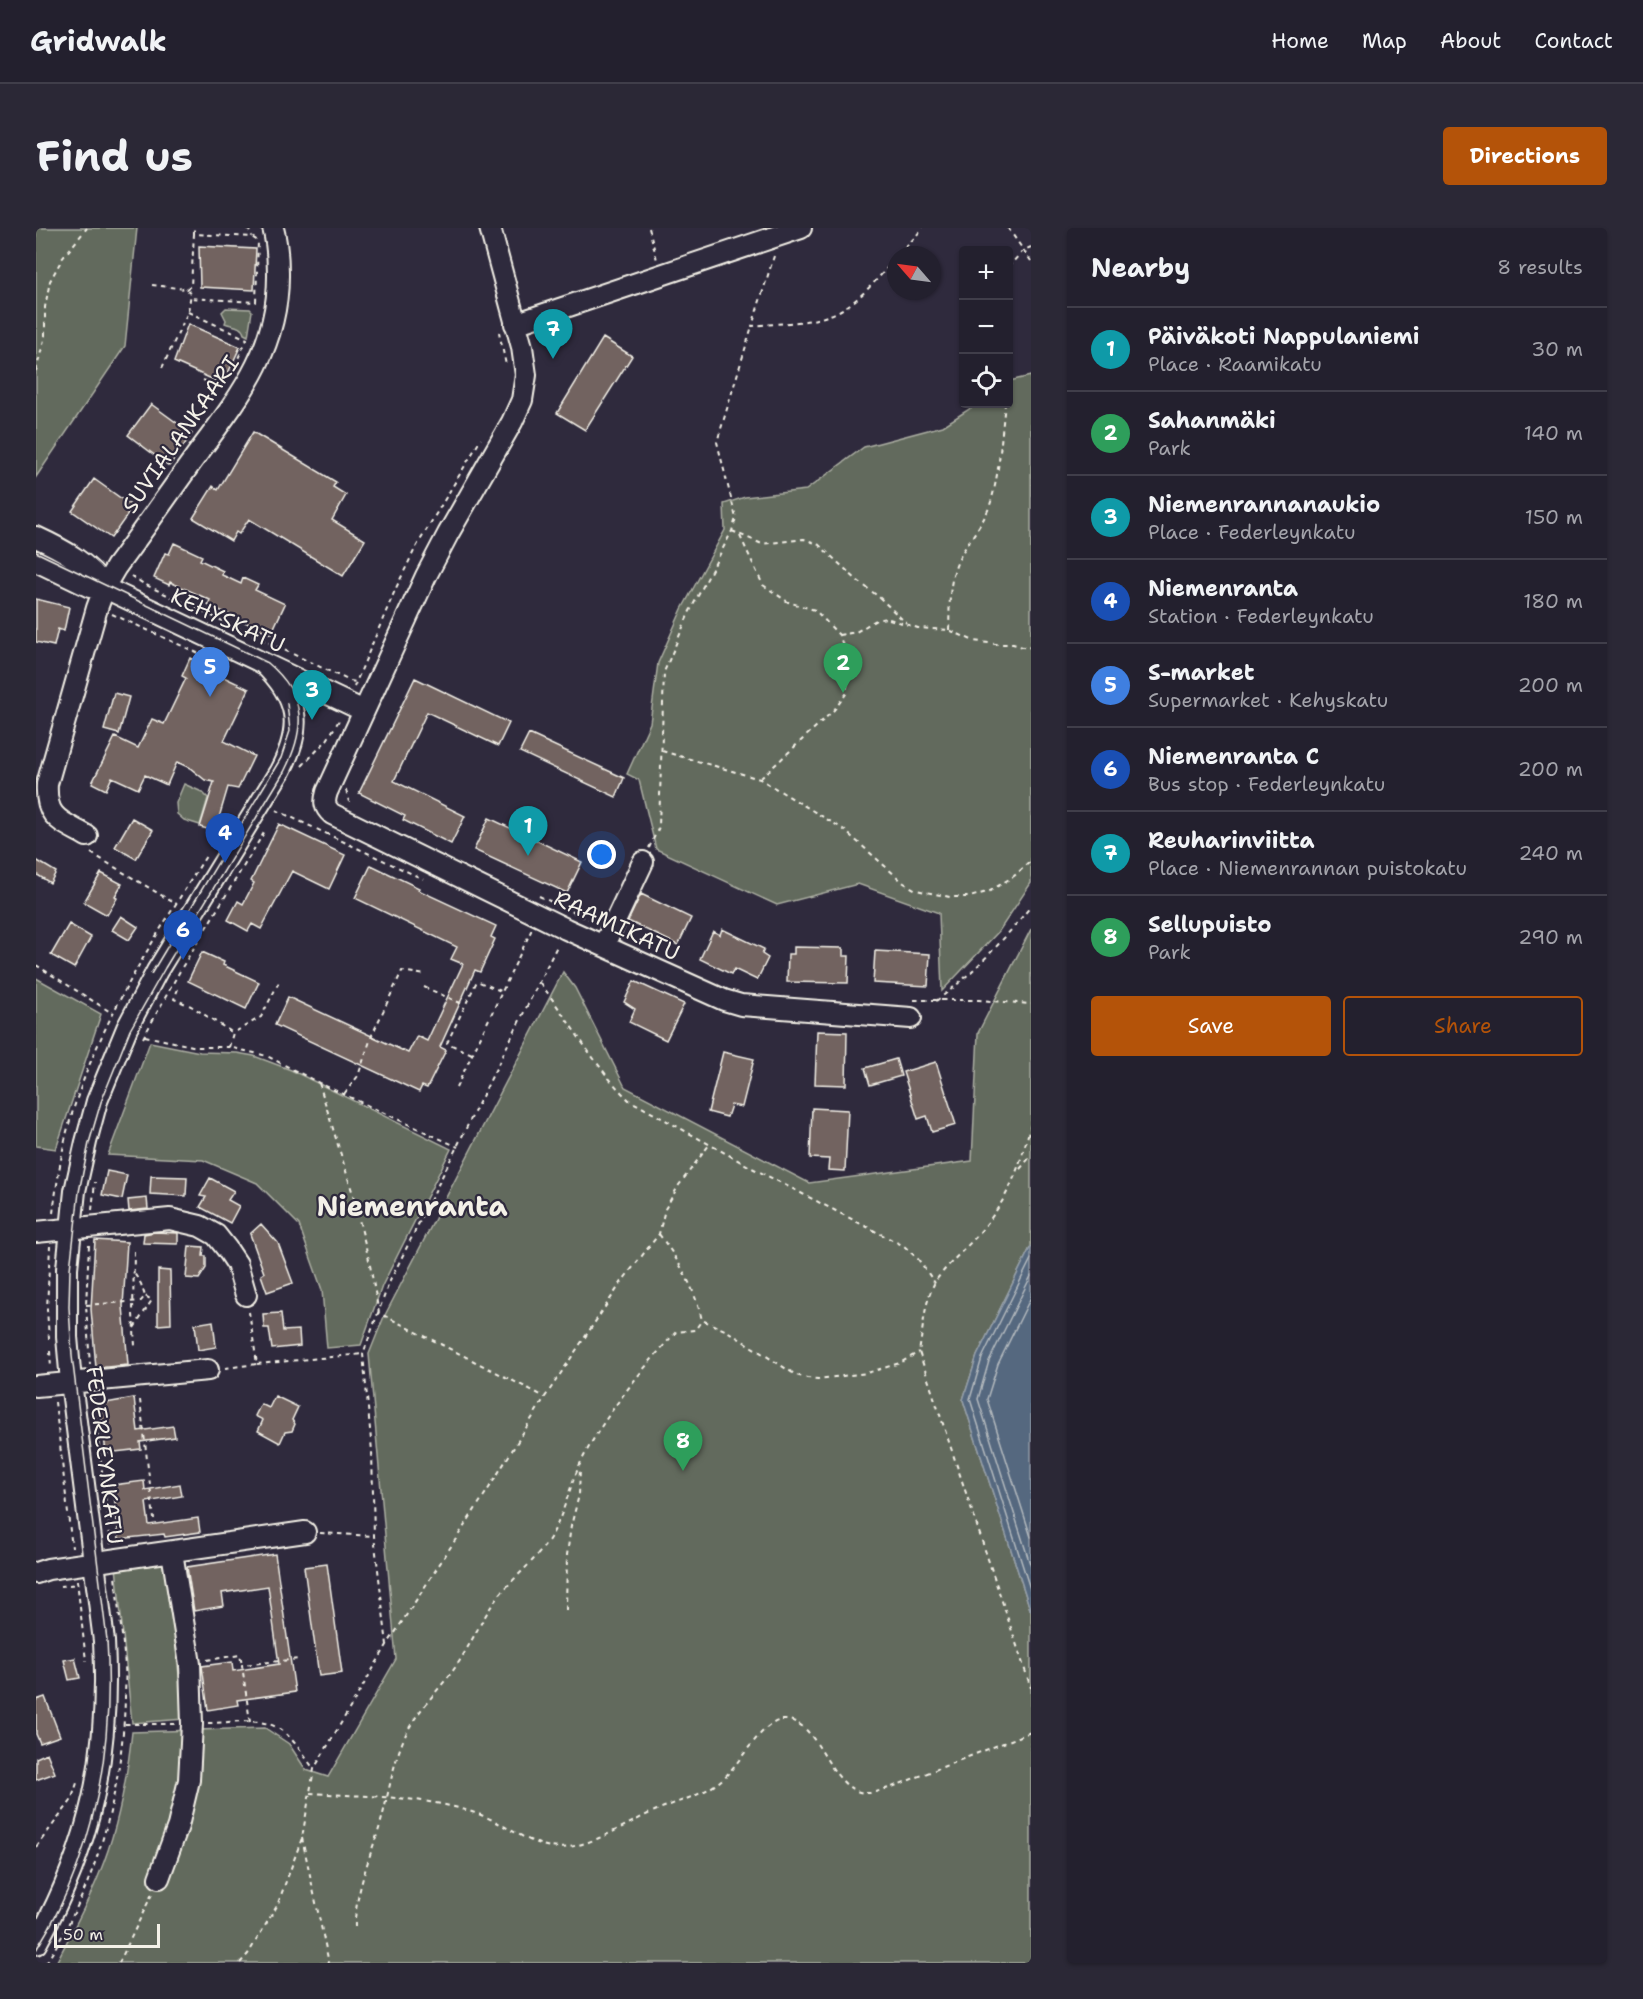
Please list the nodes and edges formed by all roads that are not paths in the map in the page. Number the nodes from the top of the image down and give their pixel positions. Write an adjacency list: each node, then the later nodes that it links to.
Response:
1 (273, 228): 7 (street, SUVIALANKAARI)
2 (490, 228): 4 (street)
3 (801, 228): 4 (street)
4 (507, 326): 9 (street)
5 (36, 537): 7 (street, KEHYSKATU)
6 (36, 561): 7 (street, KEHYSKATU)
7 (105, 588): 8 (street, KEHYSKATU); 10 (street, SUVIALANKAARI)
8 (263, 663): 9 (street, KEHYSKATU); 14 (street, FEDERLEYNKATU)
9 (352, 715): 12 (street, RAAMIKATU)
10 (89, 844)
11 (643, 862): 12 (street)
12 (608, 938): 13 (street, RAAMIKATU)
13 (912, 1009)
14 (52, 1231): 15 (street); 17 (street, FEDERLEYNKATU)
15 (246, 1295)
16 (208, 1370): 17 (street)
17 (53, 1384): 20 (street, FEDERLEYNKATU)
18 (305, 1532): 19 (street)
19 (172, 1552): 20 (street); 22 (street)
20 (94, 1563): 21 (street); 23 (street, FEDERLEYNKATU)
21 (36, 1573)
22 (159, 1878)
23 (36, 1944)

